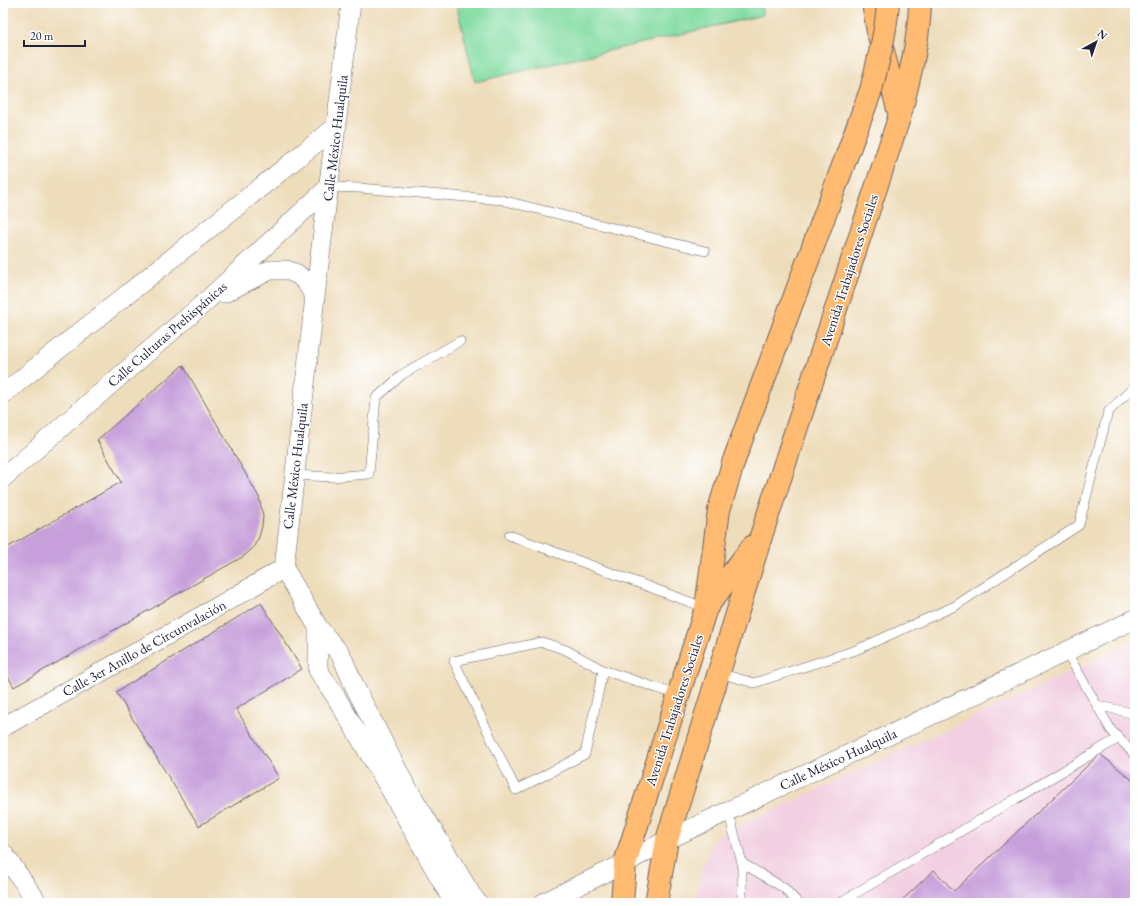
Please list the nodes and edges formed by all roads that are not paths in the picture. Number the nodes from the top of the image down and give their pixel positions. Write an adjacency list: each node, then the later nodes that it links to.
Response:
1 (351, 3): 6 (street, Calle México Hualquila)
2 (873, 3): 5 (main road)
3 (888, 3): 19 (main road, bridge)
4 (920, 3): 5 (main road, Avenida Trabajadores Sociales)
5 (900, 115): 16 (main road, Avenida Trabajadores Sociales)
6 (337, 126): 7 (street, Calle México Hualquila); 13 (street)
7 (329, 187): 8 (lane); 9 (street, Calle México Hualquila); 10 (street, Calle Culturas Prehispánicas)
8 (705, 251)
9 (315, 297): 10 (street); 14 (street, Calle México Hualquila)
10 (204, 303): 15 (street, Calle Culturas Prehispánicas)
11 (460, 340): 14 (lane)
12 (1135, 386): 24 (lane)
13 (3, 394)
14 (294, 475): 18 (street, Calle México Hualquila)
15 (3, 478)
16 (762, 533): 19 (main road, Avenida Trabajadores Sociales); 24 (main road, Avenida Trabajadores Sociales)
17 (509, 535): 19 (lane)
18 (284, 568): 21 (street); 30 (street, Calle 3er Anillo de Circunvalación)
19 (706, 608): 26 (main road, Avenida Trabajadores Sociales)
20 (1135, 619): 22 (street, Calle México Hualquila)
21 (318, 627): 25 (street); 27 (street)
22 (1066, 651): 28 (lane); 34 (street, Calle México Hualquila)
23 (603, 670): 23 (lane); 26 (lane)
24 (719, 673): 35 (main road, Avenida Trabajadores Sociales)
25 (354, 687): 27 (street); 33 (street)
26 (678, 696): 37 (main road, Avenida Trabajadores Sociales)
27 (336, 698): 33 (street)
28 (1097, 706): 29 (lane); 31 (lane)
29 (1135, 714)
30 (3, 727)
31 (1119, 738): 32 (lane); 47 (lane)
32 (1135, 755)
33 (397, 785): 39 (street); 41 (street)
34 (728, 811): 35 (street, Calle México Hualquila); 38 (lane)
35 (667, 840): 37 (street, Calle México Hualquila); 44 (main road, Avenida Trabajadores Sociales)
36 (3, 853): 40 (street)
37 (625, 863): 42 (street, Calle México Hualquila); 43 (main road, Avenida Trabajadores Sociales)
38 (742, 863): 45 (lane); 46 (lane)
39 (470, 901)
40 (38, 903)
41 (454, 903)
42 (543, 903)
43 (622, 903)
44 (656, 903)
45 (742, 903)
46 (798, 903)
47 (839, 903)

